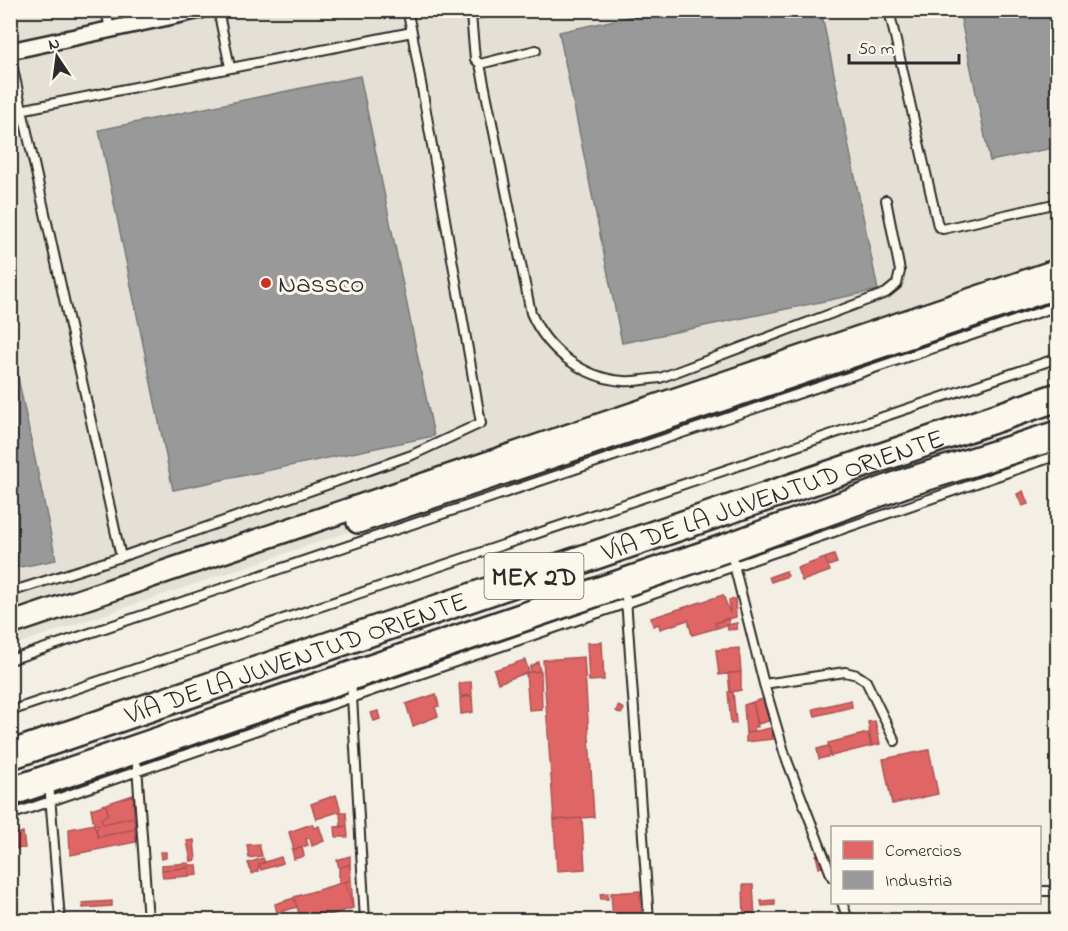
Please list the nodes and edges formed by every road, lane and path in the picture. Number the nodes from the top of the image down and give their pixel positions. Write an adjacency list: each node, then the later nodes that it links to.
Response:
1 (106, 10): 8 (lane)
2 (201, 10): 8 (street)
3 (218, 10): 14 (lane)
4 (407, 10): 9 (lane)
5 (494, 10): 7 (lane)
6 (889, 10): 18 (lane)
7 (471, 13): 13 (lane)
8 (110, 29): 11 (street)
9 (412, 32): 14 (lane); 29 (lane)
10 (536, 50): 13 (lane)
11 (10, 51)
12 (10, 55): 15 (lane)
13 (480, 64): 17 (lane)
14 (230, 67): 15 (lane)
15 (22, 110): 16 (lane); 29 (lane)
16 (10, 112)
17 (886, 200)
18 (1058, 203)
19 (1058, 270): 32 (main road)
20 (1058, 286): 33 (main road)
21 (1058, 306): 34 (lane)
22 (1058, 358): 37 (lane)
23 (1058, 397): 24 (highway, VÍA DE LA JUVENTUD ORIENTE / MEX 2D)
24 (1024, 409): 25 (highway); 26 (highway, VÍA DE LA JUVENTUD ORIENTE / MEX 2D)
25 (1051, 444): 27 (highway, VÍA DE LA JUVENTUD ORIENTE / MEX 2D); 28 (lane)
26 (894, 454): 27 (highway); 39 (highway, VÍA DE LA JUVENTUD ORIENTE / MEX 2D)
27 (905, 483): 28 (highway, VÍA DE LA JUVENTUD ORIENTE / MEX 2D)
28 (732, 556): 31 (highway, VÍA DE LA JUVENTUD ORIENTE / MEX 2D); 35 (lane)
29 (121, 557): 30 (lane)
30 (10, 592)
31 (626, 592): 36 (highway, VÍA DE LA JUVENTUD ORIENTE / MEX 2D); 51 (lane)
32 (10, 624)
33 (10, 640)
34 (10, 660)
35 (764, 684): 38 (lane); 44 (lane)
36 (351, 686): 40 (highway, VÍA DE LA JUVENTUD ORIENTE / MEX 2D); 50 (lane)
37 (10, 711)
38 (895, 741)
39 (10, 755)
40 (136, 760): 41 (highway, VÍA DE LA JUVENTUD ORIENTE / MEX 2D); 48 (lane)
41 (50, 789): 42 (highway, VÍA DE LA JUVENTUD ORIENTE / MEX 2D); 43 (lane); 49 (lane)
42 (10, 792)
43 (10, 815)
44 (831, 874)
45 (1041, 891): 46 (lane)
46 (1058, 891)
47 (842, 904): 52 (lane)
48 (148, 919)
49 (60, 921)
50 (365, 921)
51 (649, 921)
52 (848, 921)

